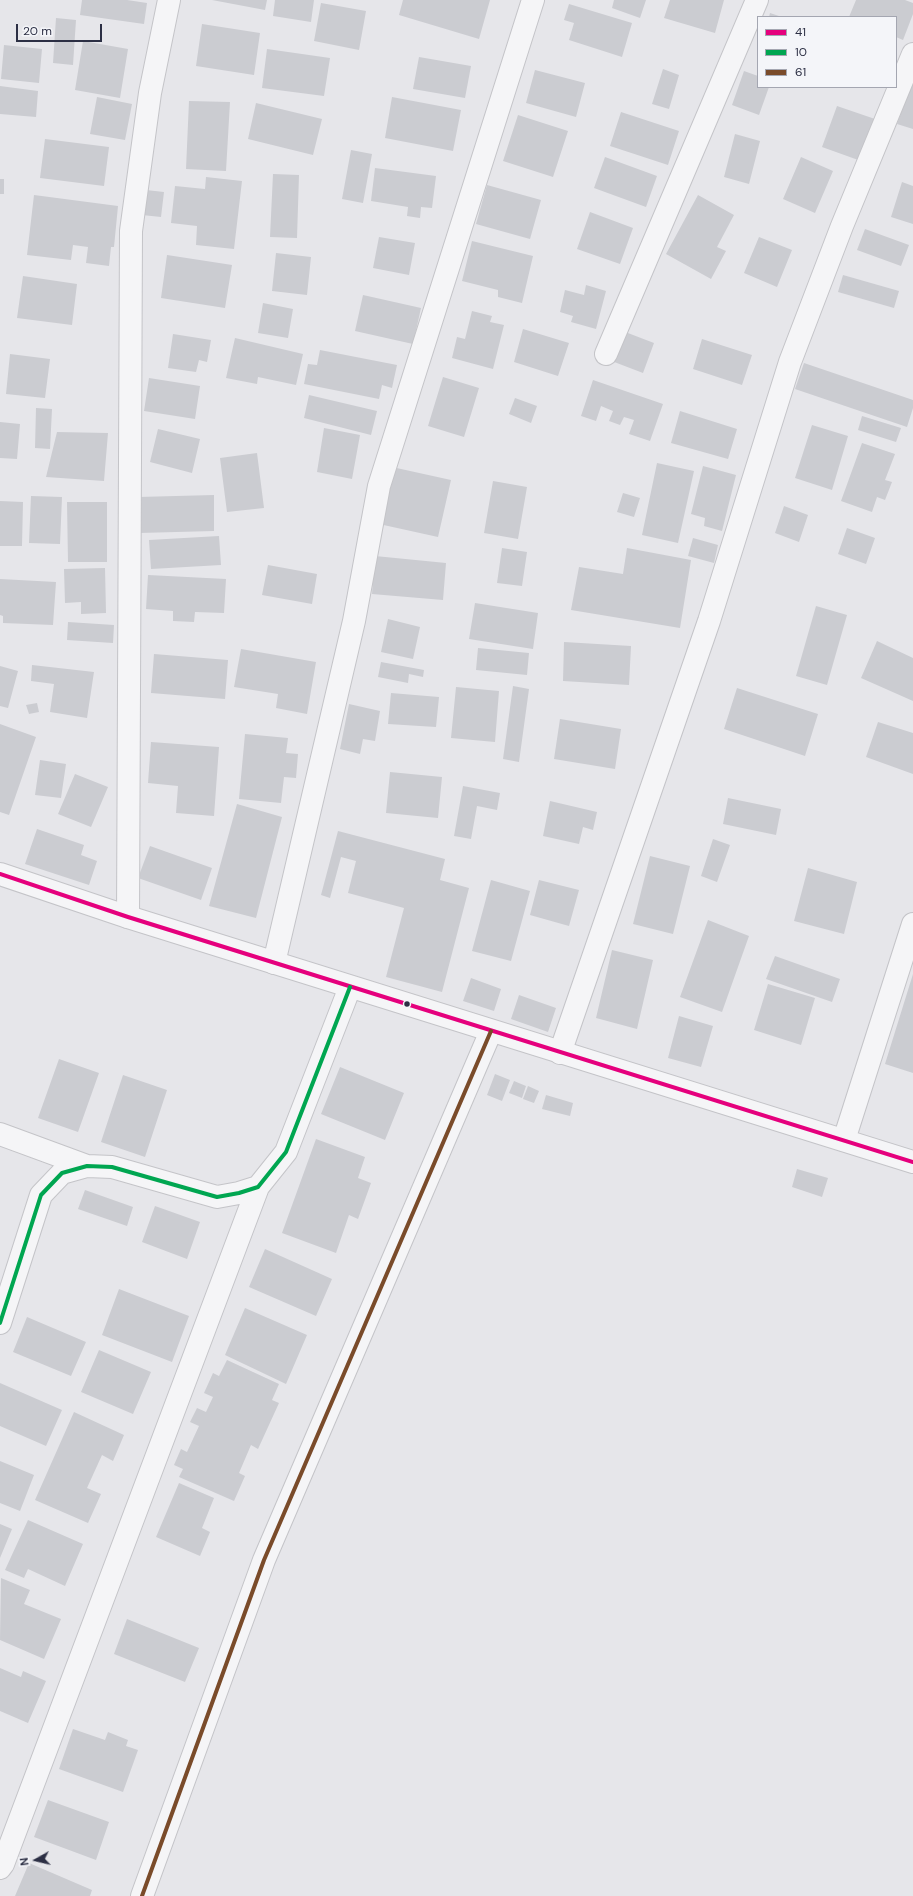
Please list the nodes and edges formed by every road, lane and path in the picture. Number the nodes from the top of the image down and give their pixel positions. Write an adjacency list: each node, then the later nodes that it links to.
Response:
1 (169, 0): 7 (street)
2 (533, 0): 9 (street)
3 (757, 0): 5 (street)
4 (913, 54): 12 (street)
5 (606, 354)
6 (0, 874): 7 (street)
7 (128, 917): 9 (street)
8 (913, 924): 14 (street)
9 (274, 963): 10 (street)
10 (350, 987): 11 (street); 17 (street)
11 (491, 1031): 12 (street); 20 (street)
12 (560, 1053): 14 (street)
13 (0, 1134): 16 (street)
14 (844, 1140): 15 (street)
15 (913, 1162)
16 (87, 1166): 17 (street); 18 (street)
17 (258, 1187): 19 (street)
18 (0, 1323)
19 (0, 1868)
20 (142, 1896)

